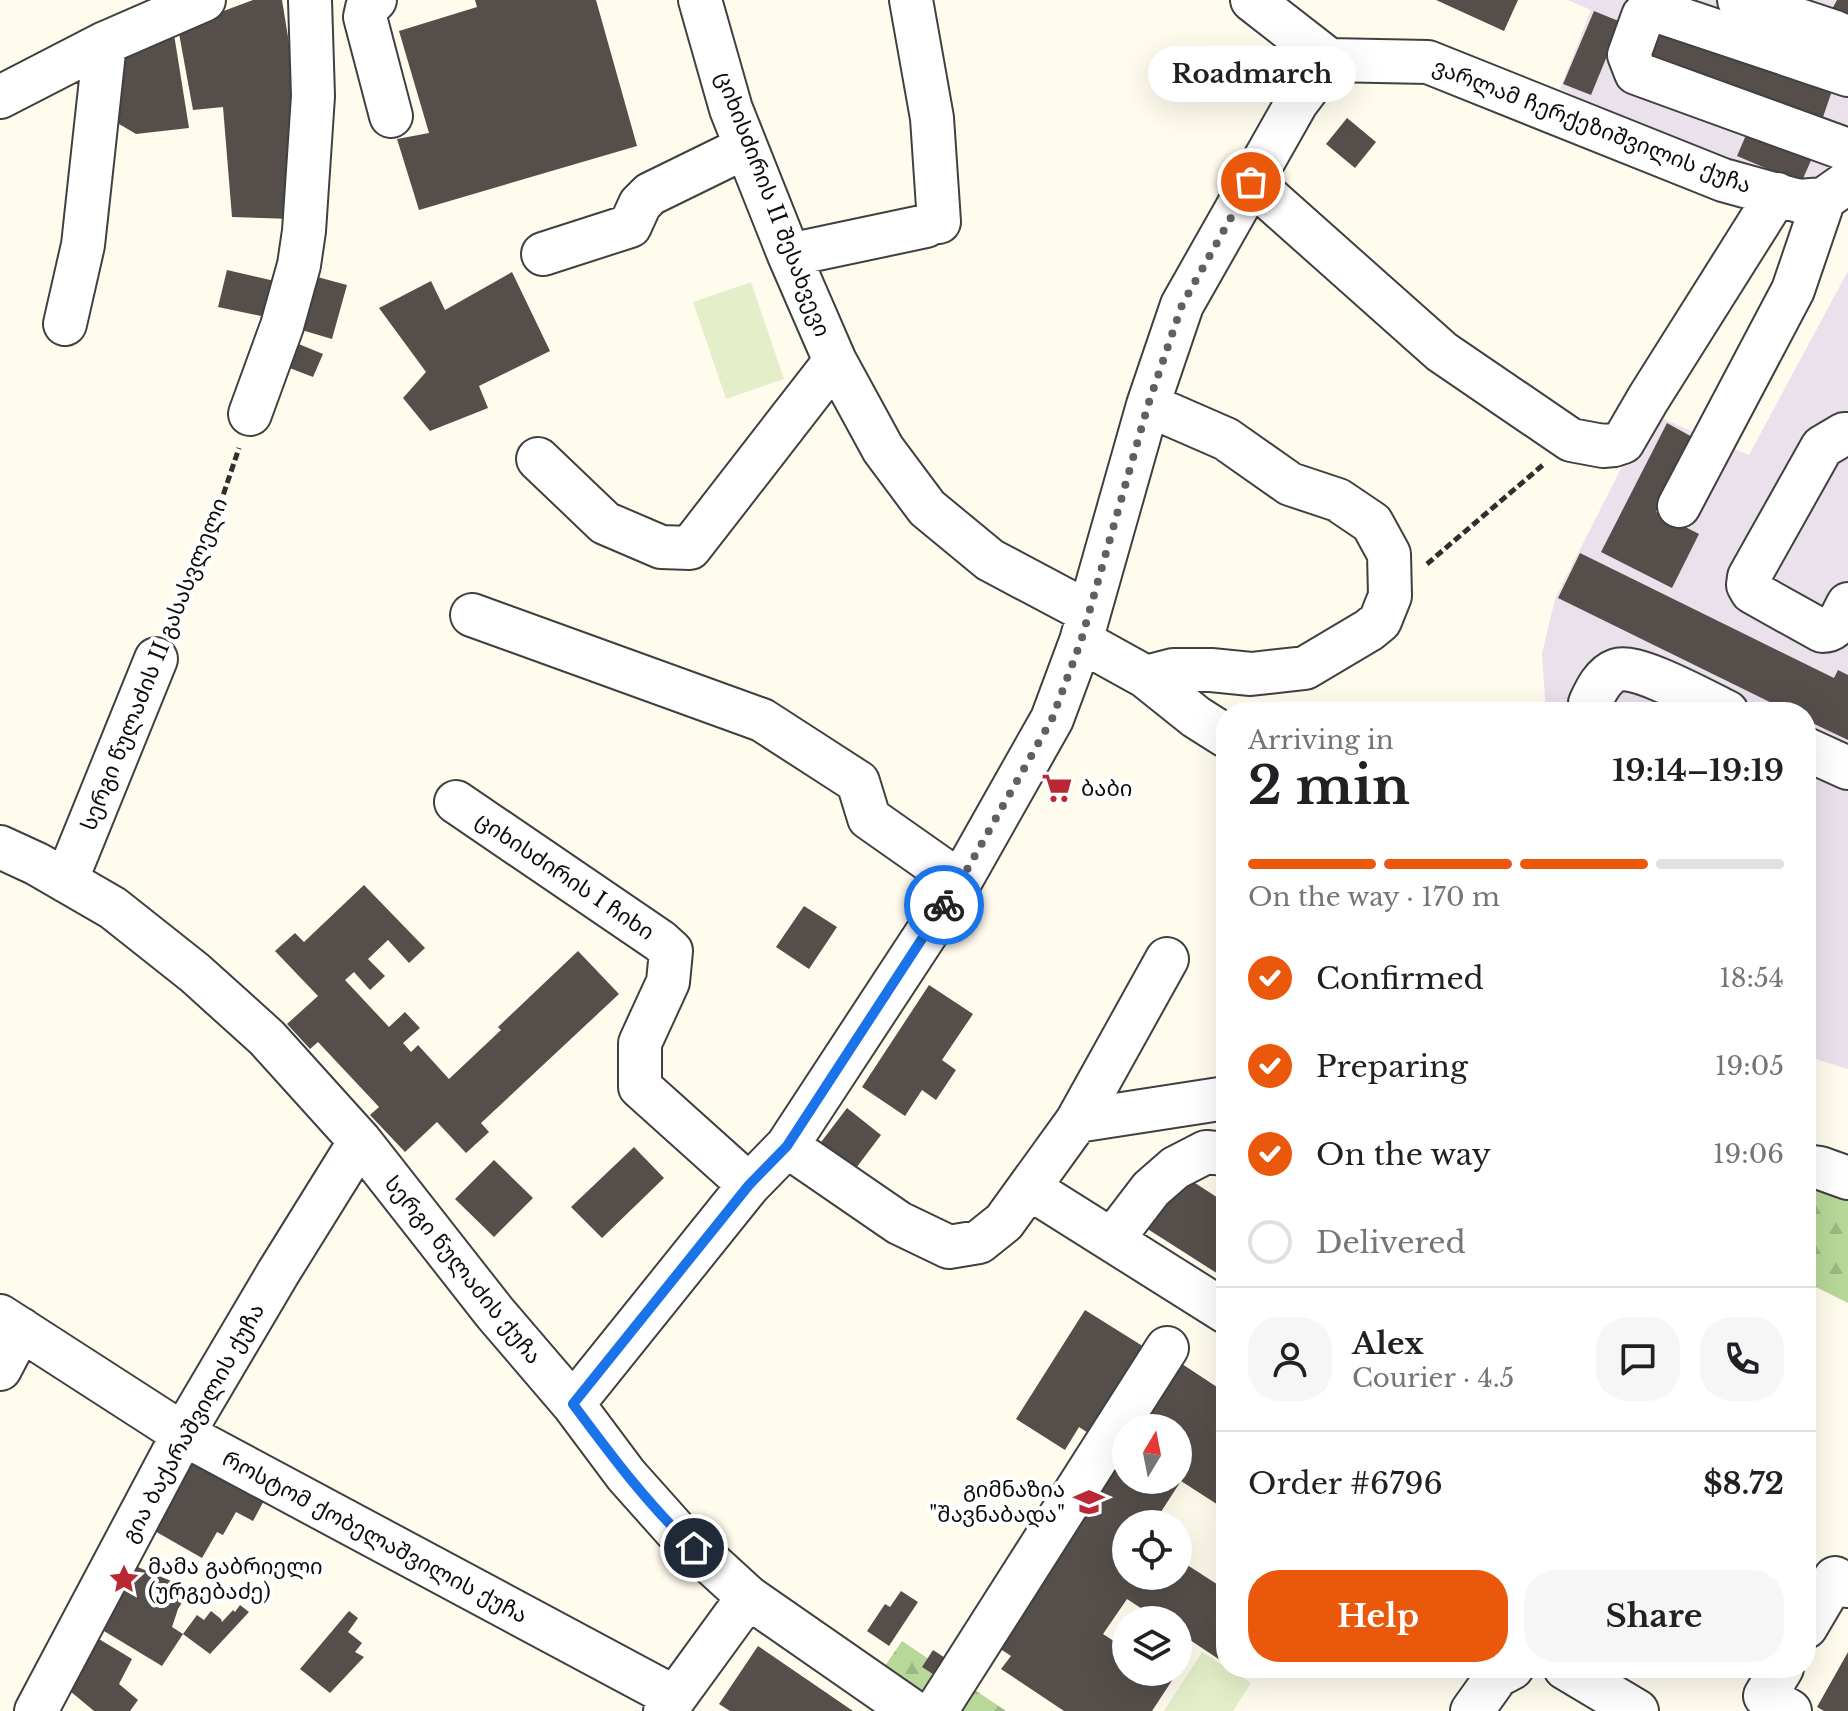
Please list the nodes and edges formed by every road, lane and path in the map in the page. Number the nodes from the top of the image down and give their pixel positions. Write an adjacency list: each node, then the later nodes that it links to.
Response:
1 (204, 0): 9 (street)
2 (310, 0): 24 (street)
3 (375, 0): 13 (street)
4 (700, 0): 14 (street, ციხისძირის II შესახვევი)
5 (911, 0): 20 (street)
6 (1252, 0): 10 (street)
7 (1739, 0): 8 (street)
8 (1848, 38)
9 (105, 43): 12 (street); 21 (street)
10 (1329, 60): 16 (street); 18 (street, ვარლამ ჩერქეზიშვილის ქუჩა)
11 (1848, 75): 15 (street)
12 (0, 97)
13 (391, 116)
14 (746, 147): 19 (street); 20 (street, ციხისძირის II შესახვევი)
15 (1848, 150)
16 (1251, 182): 23 (street); 26 (street)
17 (1836, 190): 18 (street, ვარლამ ჩერქეზიშვილის ქუჩა); 28 (street)
18 (1777, 194): 26 (street)
19 (543, 254)
20 (789, 255): 22 (street, ციხისძირის II შესახვევი)
21 (65, 324)
22 (835, 361): 27 (street, ციხისძირის II შესახვევი); 32 (street, ციხისძირის II შესახვევი)
23 (1148, 405): 29 (street); 32 (street)
24 (245, 430): 33 (path, სერგი წულაძის II გასასვლელი)
25 (1848, 434): 30 (street)
26 (1571, 440): 29 (path)
27 (538, 459)
28 (1679, 506)
29 (1390, 596): 34 (street)
30 (1848, 604)
31 (472, 615): 43 (street)
32 (1084, 626): 34 (street, ციხისძირის II შესახვევი); 43 (street)
33 (156, 659): 42 (street, სერგი წულაძის II გასასვლელი)
34 (1146, 677): 37 (street, ციხისძირის II შესახვევი)
35 (1590, 702): 36 (street)
36 (1706, 702)
37 (1216, 730)
38 (1816, 754): 39 (street)
39 (1848, 768)
40 (456, 802): 52 (street, ციხისძირის I ჩიხი)
41 (0, 847): 42 (street, სერგი წულაძის ქუჩა)
42 (66, 881): 47 (street, სერგი წულაძის ქუჩა)
43 (960, 882): 48 (street)
44 (1167, 959): 46 (street)
45 (1216, 1100): 46 (street)
46 (1077, 1121): 53 (street)
47 (360, 1141): 59 (street, სერგი წულაძის ქუჩა); 60 (street, გია ბაქარაშვილის ქუჩა)
48 (787, 1146): 52 (street); 53 (street)
49 (1216, 1153): 54 (street)
50 (1816, 1167): 51 (street)
51 (1848, 1178)
52 (749, 1185): 59 (street)
53 (1029, 1188): 54 (street)
54 (1112, 1240): 55 (street)
55 (1216, 1306)
56 (10, 1323): 58 (street); 60 (street, როსტომ ქობელაშვილის ქუჩა)
57 (1167, 1348): 69 (street)
58 (0, 1369)
59 (573, 1404): 62 (street, სერგი წულაძის ქუჩა)
60 (183, 1434): 66 (street, როსტომ ქობელაშვილის ქუჩა); 67 (street, გია ბაქარაშვილის ქუჩა)
61 (1848, 1586): 63 (street)
62 (748, 1597): 66 (street); 68 (street, სერგი წულაძის ქუჩა)
63 (1816, 1610)
64 (1496, 1678): 70 (street)
65 (1582, 1678): 71 (street)
66 (670, 1704)
67 (36, 1711)
68 (912, 1711)
69 (936, 1711)
70 (1472, 1711)
71 (1637, 1711)

